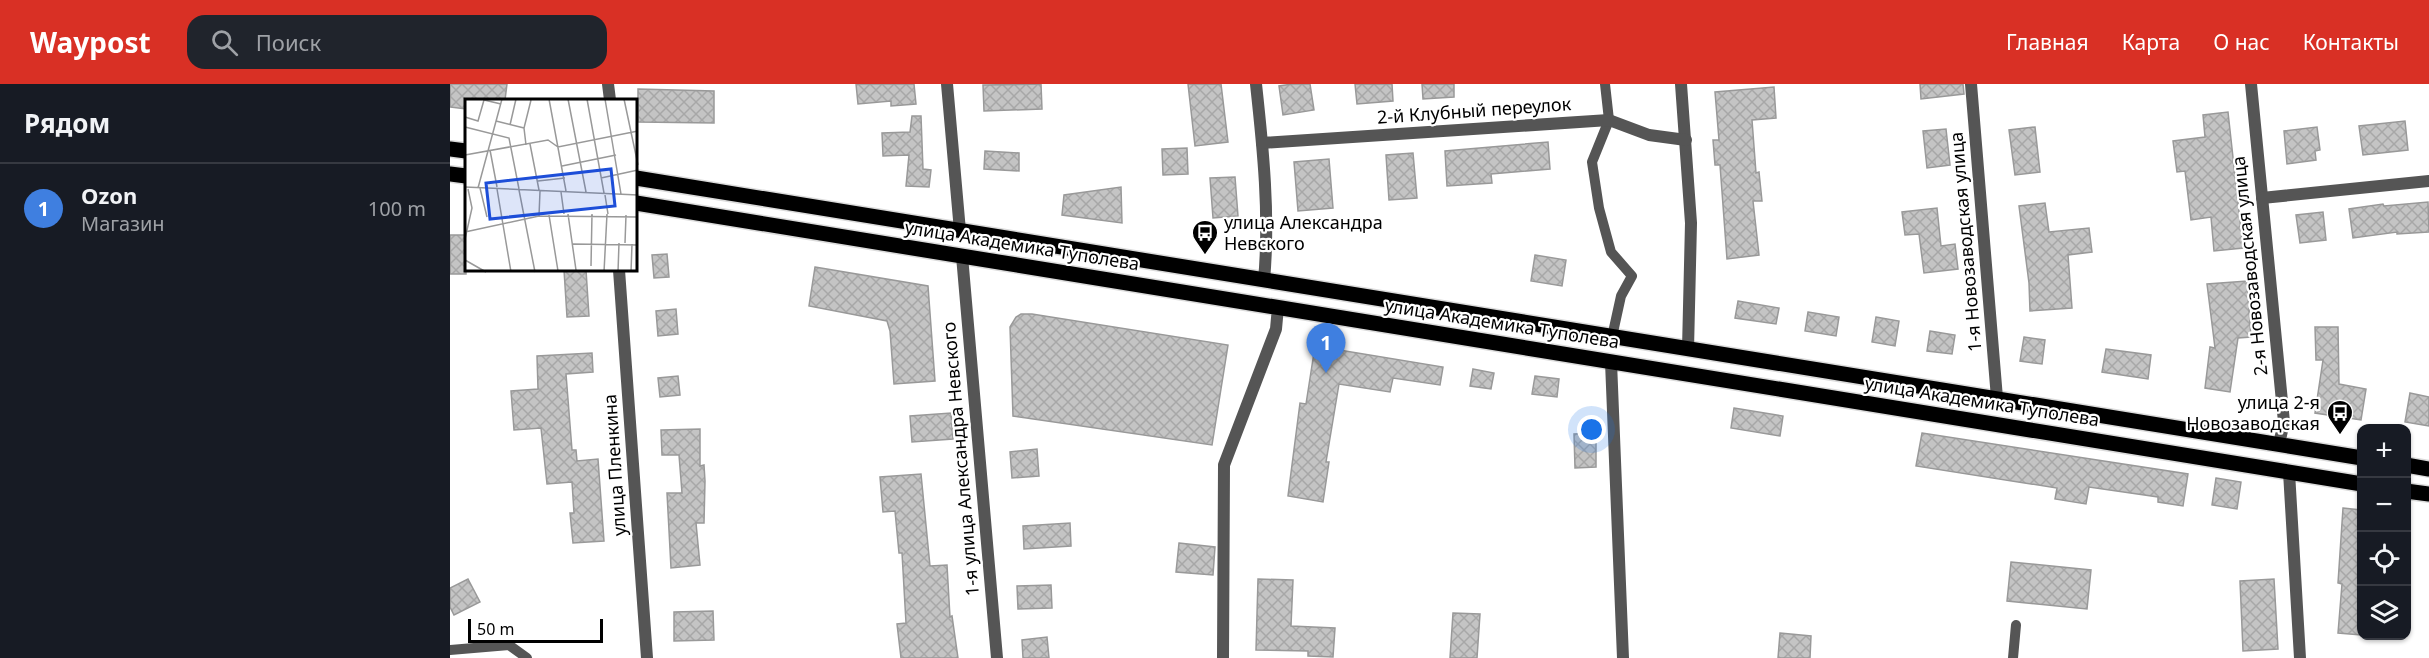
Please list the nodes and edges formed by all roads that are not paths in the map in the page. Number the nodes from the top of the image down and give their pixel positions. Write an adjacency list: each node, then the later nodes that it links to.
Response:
1 (608, 84): 8 (street)
2 (947, 84): 20 (street)
3 (1256, 84): 11 (street)
4 (1605, 84): 9 (lane)
5 (1681, 84): 10 (street)
6 (1971, 84): 30 (street, 1-я Новозаводская улица)
7 (2251, 84): 18 (street, 2-я Новозаводская улица)
8 (610, 99)
9 (1609, 120): 10 (street, 2-й Клубный переулок); 11 (street, 2-й Клубный переулок); 26 (lane)
10 (1686, 140): 27 (street)
11 (1262, 143): 24 (street)
12 (450, 149): 13 (main road)
13 (465, 151)
14 (450, 174): 15 (main road)
15 (465, 176)
16 (638, 177): 20 (main road, улица Академика Туполева)
17 (2429, 181): 18 (street)
18 (2262, 198): 31 (street, 2-я Новозаводская улица)
19 (638, 203): 22 (main road, улица Академика Туполева)
20 (960, 231): 21 (main road, улица Академика Туполева)
21 (991, 236): 22 (main road); 24 (main road, улица Академика Туполева)
22 (962, 256): 25 (main road, улица Академика Туполева); 45 (street, 1-я улица Александра Невского)
23 (619, 272): 44 (street, улица Пленкина)
24 (1264, 280): 26 (main road, улица Академика Туполева)
25 (1278, 307): 28 (main road, улица Академика Туполева); 46 (street)
26 (1612, 337): 27 (main road, улица Академика Туполева)
27 (1688, 349): 29 (main road); 30 (main road, улица Академика Туполева)
28 (1611, 362): 29 (main road, улица Академика Туполева); 47 (street)
29 (1656, 369): 34 (main road, улица Академика Туполева)
30 (1997, 398): 31 (main road, улица Академика Туполева)
31 (2279, 444): 32 (main road, улица Академика Туполева); 34 (main road)
32 (2322, 451): 33 (main road, улица Академика Туполева); 37 (main road)
33 (2357, 457)
34 (2245, 465): 37 (main road, улица Академика Туполева)
35 (2411, 466): 36 (main road)
36 (2429, 468)
37 (2289, 472): 38 (main road, улица Академика Туполева); 49 (street)
38 (2357, 483)
39 (2411, 492): 40 (main road)
40 (2429, 495)
41 (2016, 625): 48 (lane)
42 (450, 650): 43 (lane)
43 (527, 658)
44 (647, 658)
45 (997, 658)
46 (1223, 658)
47 (1623, 658)
48 (2013, 658)
49 (2300, 658)

